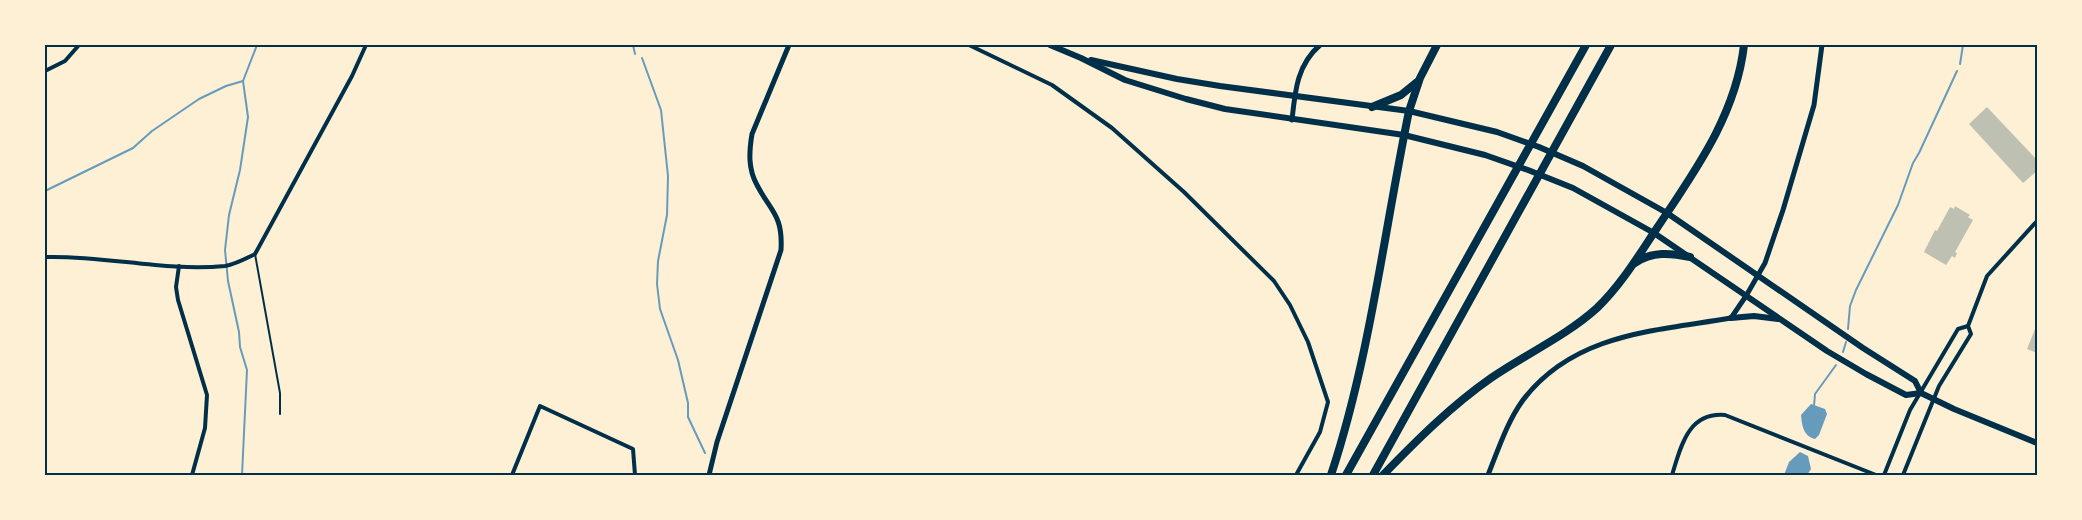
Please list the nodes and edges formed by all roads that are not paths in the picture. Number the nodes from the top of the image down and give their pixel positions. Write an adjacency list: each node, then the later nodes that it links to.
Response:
1 (79, 45): 13 (street)
2 (366, 45): 23 (street)
3 (789, 45): 40 (street)
4 (969, 45): 41 (street)
5 (1050, 45): 12 (main road)
6 (1320, 45): 15 (street)
7 (1437, 45): 14 (highway)
8 (1586, 45): 43 (highway)
9 (1611, 45): 44 (highway)
10 (1744, 45): 20 (highway)
11 (1822, 45): 28 (street)
12 (1082, 58): 15 (main road); 18 (main road)
13 (45, 70)
14 (1420, 78): 16 (highway); 17 (highway)
15 (1294, 96): 16 (main road); 18 (street)
16 (1372, 107): 17 (main road)
17 (1409, 111): 19 (highway); 20 (main road)
18 (1292, 120): 19 (main road)
19 (1404, 135): 22 (main road); 42 (highway)
20 (1667, 213): 22 (highway); 28 (main road)
21 (2037, 221): 32 (street)
22 (1654, 233): 25 (main road); 27 (highway)
23 (255, 254): 26 (street); 35 (lane)
24 (45, 257): 26 (street)
25 (1690, 257): 27 (highway); 29 (main road)
26 (178, 266): 37 (street)
27 (1632, 266): 45 (highway)
28 (1758, 276): 29 (street); 33 (main road)
29 (1746, 296): 30 (street); 31 (main road)
30 (1731, 318): 31 (main road); 46 (street)
31 (1782, 320): 33 (main road)
32 (1968, 326): 33 (street); 34 (street)
33 (1921, 393): 34 (main road); 49 (street)
34 (1934, 399): 36 (main road); 50 (street)
35 (280, 414)
36 (2037, 444)
37 (192, 475)
38 (512, 475): 39 (street)
39 (635, 475)
40 (709, 475)
41 (1296, 475)
42 (1331, 475)
43 (1346, 475)
44 (1373, 475)
45 (1383, 475)
46 (1488, 475)
47 (1672, 475): 48 (street)
48 (1876, 475)
49 (1884, 475)
50 (1903, 475)

